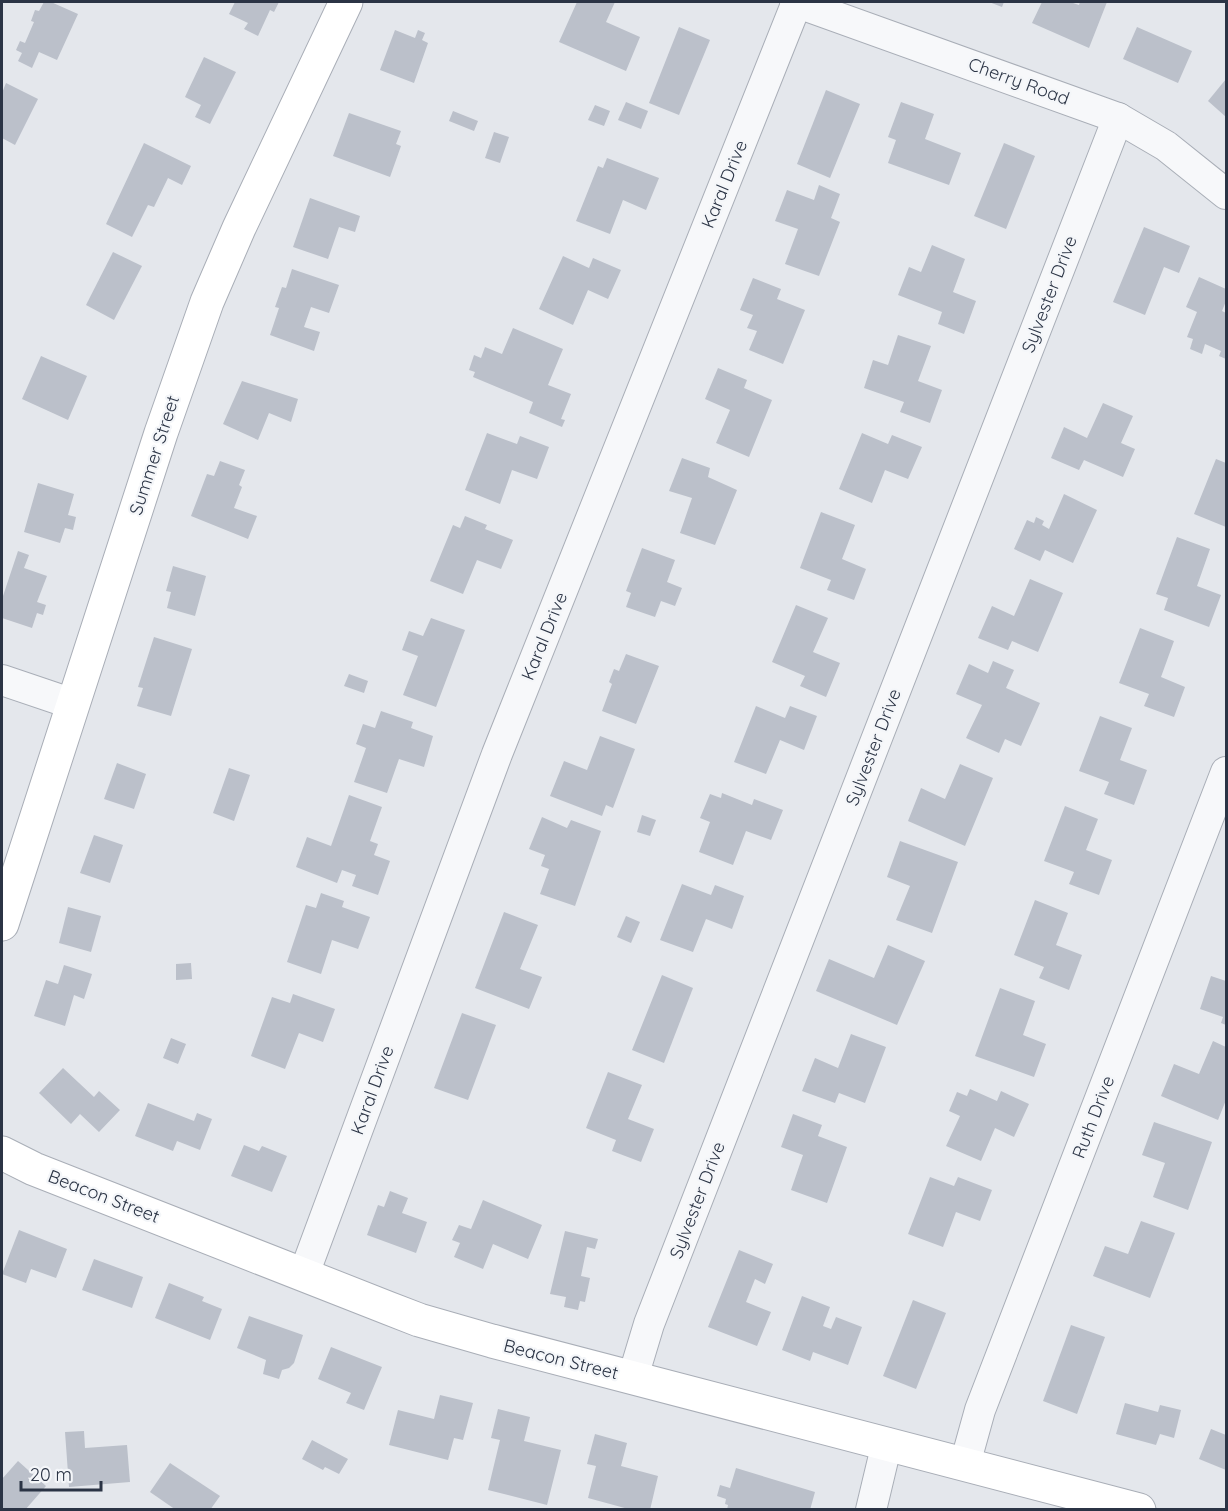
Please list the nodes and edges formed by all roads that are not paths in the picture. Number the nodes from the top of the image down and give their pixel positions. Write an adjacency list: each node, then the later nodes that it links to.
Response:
1 (346, 2): 6 (street, Summer Street)
2 (796, 2): 3 (street, Cherry Road); 10 (street, Karal Drive)
3 (1118, 118): 4 (street, Cherry Road); 11 (street, Sylvester Drive)
4 (1227, 194)
5 (2, 680): 6 (street)
6 (73, 704): 8 (street, Summer Street)
7 (1227, 772): 13 (street, Ruth Drive)
8 (2, 924)
9 (2, 1153): 10 (street, Beacon Street)
10 (304, 1274): 11 (street, Beacon Street)
11 (633, 1377): 12 (street, Beacon Street)
12 (887, 1443): 13 (street, Beacon Street); 14 (street)
13 (965, 1464): 15 (street, Beacon Street)
14 (871, 1509)
15 (1139, 1509)

